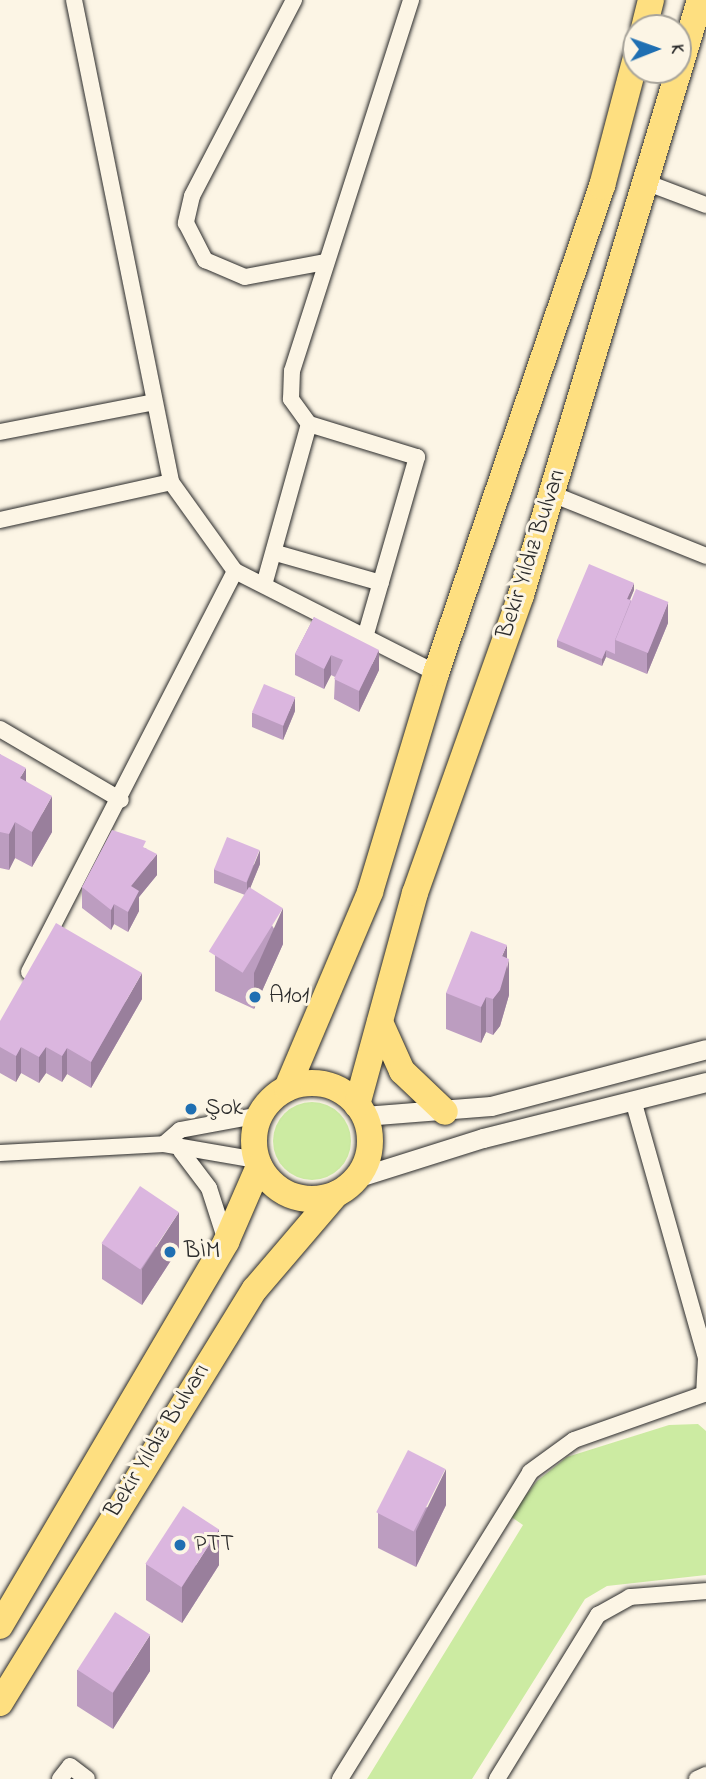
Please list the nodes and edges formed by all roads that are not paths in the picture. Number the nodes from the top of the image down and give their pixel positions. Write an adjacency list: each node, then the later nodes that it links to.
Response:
1 (74, 0): 9 (street)
2 (294, 0): 8 (street)
3 (411, 0): 8 (street)
4 (700, 0): 6 (main road, Bekir Yıldız Bulvarı)
5 (629, 84): 21 (main road, Bekir Yıldız Bulvarı)
6 (648, 183): 7 (street); 13 (main road, Bekir Yıldız Bulvarı)
7 (706, 205)
8 (325, 262): 10 (street)
9 (154, 402): 11 (street); 12 (street)
10 (309, 424): 15 (street); 18 (street)
11 (0, 432)
12 (171, 481): 14 (street); 17 (street)
13 (552, 494): 16 (street); 25 (main road, Bekir Yıldız Bulvarı)
14 (0, 520)
15 (276, 553): 18 (street); 19 (street)
16 (706, 556)
17 (235, 571): 19 (street); 23 (street)
18 (380, 583): 20 (street)
19 (264, 585): 20 (street)
20 (365, 637): 21 (street)
21 (436, 673): 28 (main road, Bekir Yıldız Bulvarı)
22 (0, 729): 23 (street)
23 (121, 800): 24 (street)
24 (19, 991)
25 (380, 1022): 30 (main road, Bekir Yıldız Bulvarı); 31 (main road)
26 (706, 1049): 31 (street)
27 (706, 1082): 29 (street)
28 (287, 1088): 30 (main road); 32 (main road)
29 (633, 1100): 37 (street); 39 (street)
30 (361, 1111): 31 (street); 37 (main road)
31 (445, 1112)
32 (260, 1115): 33 (street); 36 (main road)
33 (164, 1144): 34 (street); 35 (street)
34 (181, 1151): 36 (street); 38 (street)
35 (0, 1153)
36 (258, 1163): 37 (main road); 38 (main road, Bekir Yıldız Bulvarı)
37 (346, 1186): 42 (main road, Bekir Yıldız Bulvarı)
38 (226, 1242): 41 (main road, Bekir Yıldız Bulvarı)
39 (705, 1395): 46 (street)
40 (706, 1591): 47 (street)
41 (0, 1626)
42 (0, 1703)
43 (706, 1775): 48 (street)
44 (60, 1779): 45 (street)
45 (87, 1779)
46 (340, 1779)
47 (497, 1779)
48 (697, 1779)

